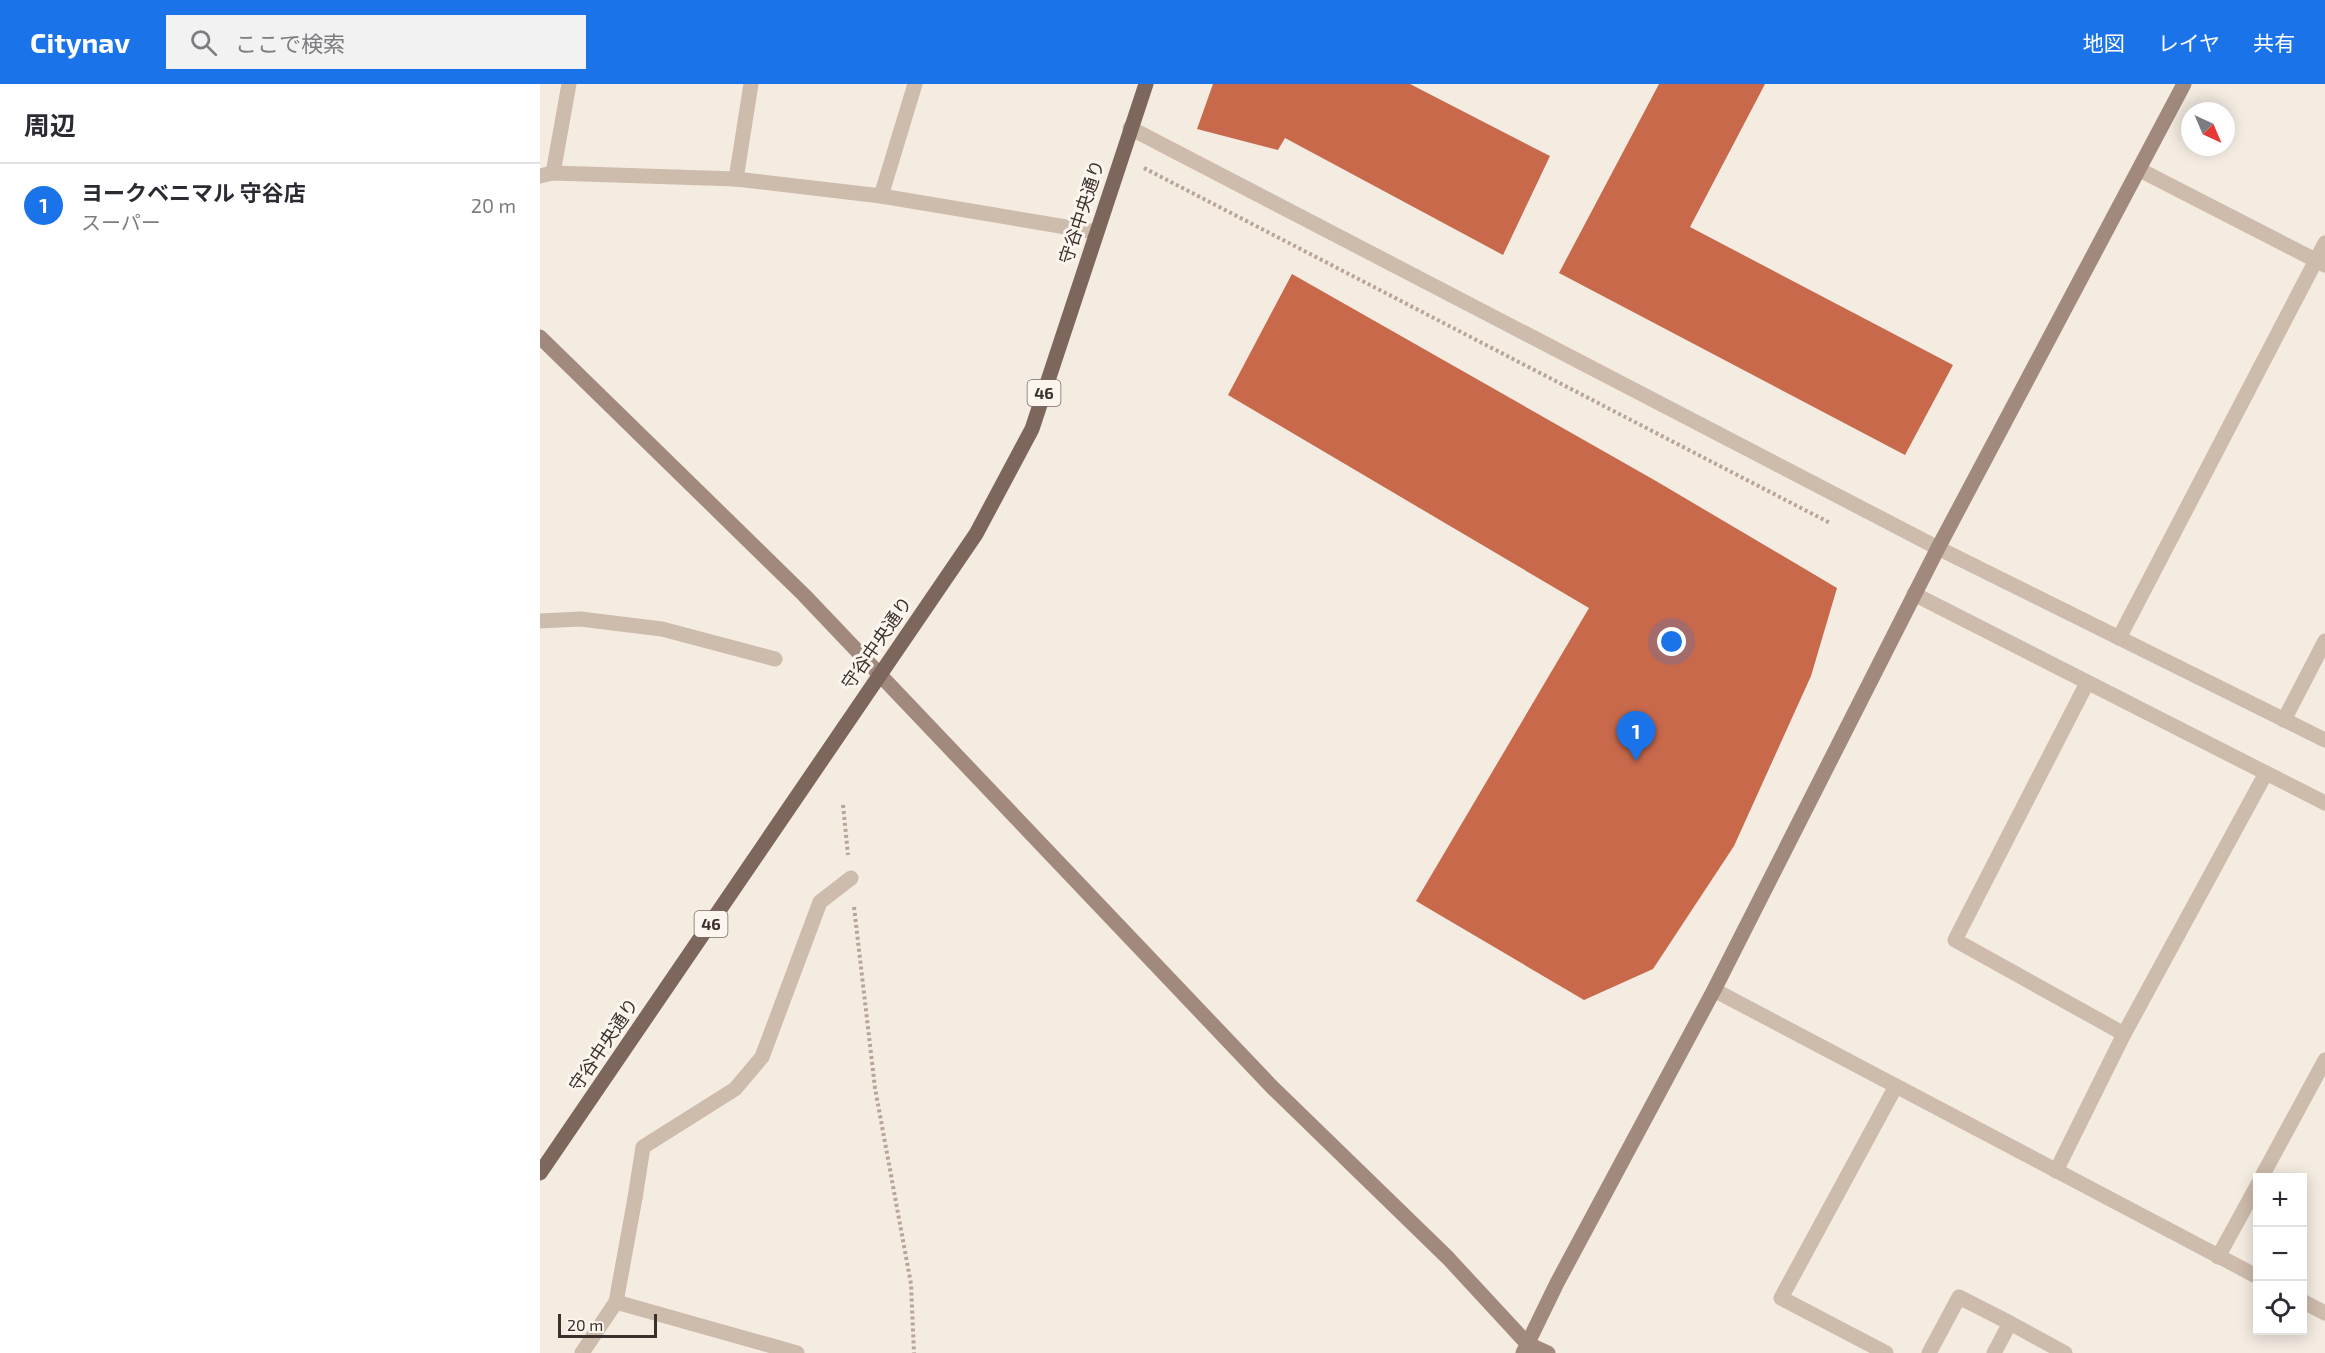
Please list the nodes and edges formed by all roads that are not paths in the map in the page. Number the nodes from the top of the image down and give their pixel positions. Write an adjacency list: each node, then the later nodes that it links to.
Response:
1 (569, 84): 8 (street)
2 (751, 84): 9 (street)
3 (915, 84): 10 (street)
4 (1146, 84): 6 (main road, 守谷中央通り / 46)
5 (2184, 84): 7 (street)
6 (1130, 128): 11 (main road, 守谷中央通り / 46); 15 (street)
7 (2140, 170): 13 (street); 15 (street)
8 (546, 175): 9 (street)
9 (736, 179): 10 (street)
10 (880, 196): 11 (street)
11 (1096, 232): 21 (main road, 守谷中央通り / 46)
12 (2325, 243): 13 (street)
13 (2321, 262): 18 (street)
14 (540, 338): 21 (street)
15 (1938, 548): 16 (street); 18 (street)
16 (1914, 594): 22 (street); 28 (street)
17 (540, 621): 20 (street)
18 (2119, 638): 23 (street)
19 (2325, 641): 23 (street)
20 (775, 659)
21 (880, 673): 33 (main road, 守谷中央通り / 46); 42 (street)
22 (2087, 683): 25 (street); 29 (street)
23 (2284, 720): 24 (street)
24 (2325, 740)
25 (2266, 773): 26 (street); 29 (street)
26 (2325, 803)
27 (851, 878): 38 (street)
28 (1714, 990): 31 (street); 42 (street)
29 (2124, 1034): 32 (street)
30 (2325, 1059): 34 (street)
31 (1896, 1086): 32 (street); 46 (street)
32 (2056, 1171): 36 (street)
33 (540, 1173)
34 (2264, 1173)
35 (2253, 1193): 36 (street)
36 (2218, 1257): 37 (street)
37 (2253, 1274)
38 (616, 1302): 43 (street); 44 (street)
39 (2307, 1304): 40 (street)
40 (2325, 1313)
41 (2010, 1323): 47 (street); 48 (street); 49 (street)
42 (1529, 1350): 45 (street)
43 (582, 1353)
44 (797, 1353)
45 (1548, 1353)
46 (1886, 1353)
47 (1929, 1353)
48 (1994, 1353)
49 (2065, 1353)

